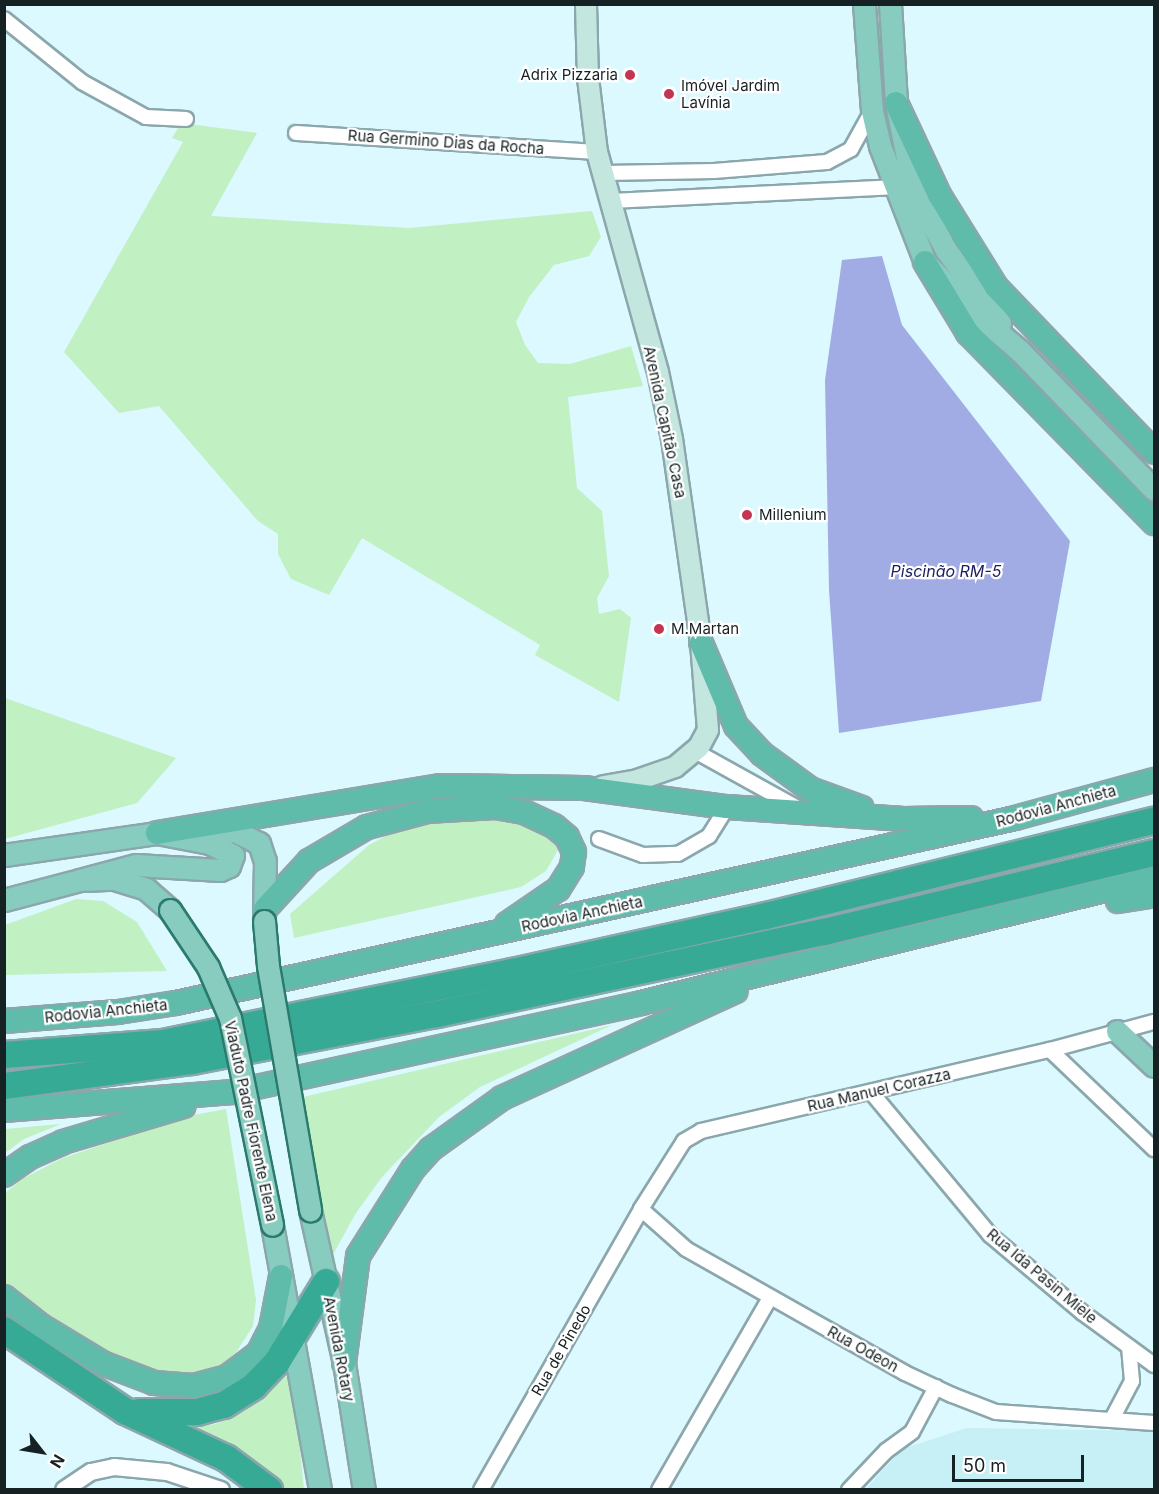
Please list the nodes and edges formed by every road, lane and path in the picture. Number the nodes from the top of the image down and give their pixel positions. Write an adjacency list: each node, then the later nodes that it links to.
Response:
1 (586, 4): 9 (main road, Avenida Capitão Casa)
2 (864, 4): 6 (main road)
3 (890, 4): 5 (main road)
4 (4, 20): 7 (street)
5 (896, 103): 14 (main road); 15 (highway)
6 (872, 111): 10 (street); 11 (main road)
7 (186, 119)
8 (296, 133): 9 (street, Rua Germino Dias da Rocha)
9 (597, 152): 10 (main road, Avenida Capitão Casa)
10 (605, 173): 12 (main road, Avenida Capitão Casa)
11 (893, 187): 12 (street); 13 (main road)
12 (611, 201): 18 (main road, Avenida Capitão Casa)
13 (926, 262): 14 (main road); 17 (highway)
14 (1021, 353): 16 (main road)
15 (1155, 452)
16 (1155, 490)
17 (1155, 523)
18 (701, 643): 19 (main road, Avenida Capitão Casa); 25 (highway)
19 (688, 757): 21 (main road); 23 (street)
20 (1155, 780): 24 (highway, Rodovia Anchieta)
21 (584, 788): 22 (highway); 27 (highway)
22 (727, 807): 23 (highway); 29 (street)
23 (808, 813): 25 (highway)
24 (1015, 818): 25 (highway); 38 (highway, Rodovia Anchieta)
25 (904, 819)
26 (1155, 821): 44 (highway)
27 (157, 833): 28 (main road); 31 (main road)
28 (187, 838): 33 (main road); 37 (main road)
29 (599, 839)
30 (1155, 853): 46 (highway)
31 (4, 855)
32 (1155, 878): 36 (highway)
33 (80, 880): 35 (main road); 53 (main road, Viaduto Padre Fiorente Elena, bridge)
34 (1155, 895): 36 (highway)
35 (4, 900)
36 (1024, 910): 39 (highway)
37 (264, 915): 38 (highway); 54 (main road, Avenida Rotary, bridge)
38 (487, 934): 40 (highway, Rodovia Anchieta)
39 (787, 968): 48 (highway); 60 (highway)
40 (4, 1021)
41 (1155, 1022): 42 (street, Rua Manuel Corazza)
42 (1117, 1031): 43 (street, Rua Manuel Corazza); 45 (main road)
43 (1050, 1050): 47 (street, Rua Manuel Corazza); 50 (street)
44 (4, 1055)
45 (1155, 1066)
46 (4, 1086)
47 (871, 1092): 52 (street, Rua Manuel Corazza); 59 (street, Rua Ida Pasin Miele)
48 (224, 1093): 49 (highway); 51 (highway)
49 (4, 1110)
50 (1155, 1149)
51 (4, 1175)
52 (641, 1209): 56 (street, Rua Odeon); 71 (street, Rua de Pinedo)
53 (281, 1276): 55 (highway); 58 (main road)
54 (326, 1282): 58 (highway); 60 (main road, Avenida Rotary)
55 (4, 1298)
56 (770, 1298): 62 (street, Rua Odeon); 72 (street)
57 (4, 1330): 63 (highway)
58 (294, 1332): 63 (highway); 69 (main road)
59 (1129, 1347): 61 (street, Rua Ida Pasin Miele); 64 (street)
60 (344, 1362): 70 (main road, Avenida Rotary)
61 (1155, 1365)
62 (936, 1387): 64 (street, Rua Odeon); 73 (street)
63 (125, 1411): 68 (highway)
64 (1112, 1419): 65 (street, Rua Odeon)
65 (1155, 1423)
66 (64, 1490): 67 (street)
67 (221, 1490)
68 (269, 1490)
69 (320, 1490)
70 (364, 1490)
71 (482, 1490)
72 (659, 1490)
73 (849, 1490)

